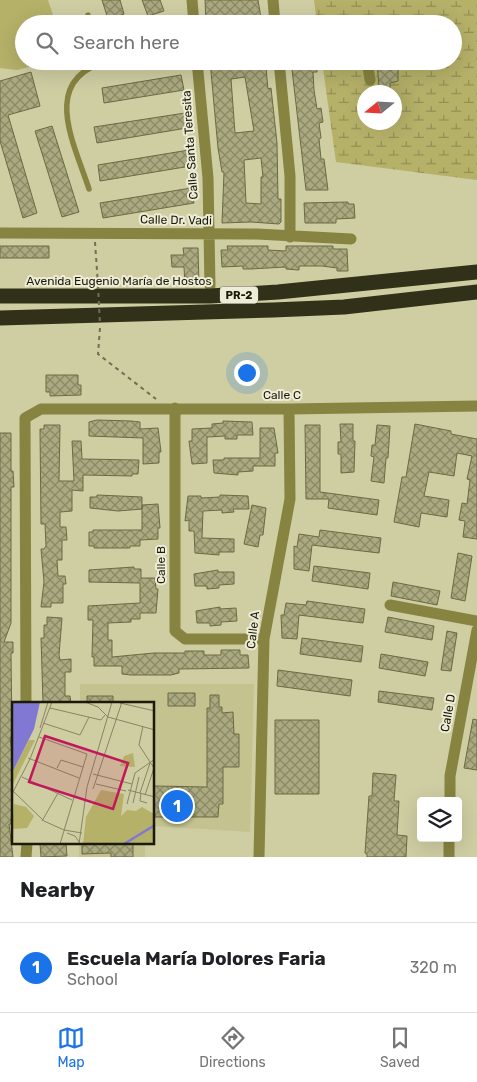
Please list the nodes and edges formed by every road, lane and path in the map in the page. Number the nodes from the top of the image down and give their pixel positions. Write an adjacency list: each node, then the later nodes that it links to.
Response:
1 (192, 0): 3 (street)
2 (273, 0): 4 (street)
3 (193, 15)
4 (274, 15)
5 (88, 70): 10 (lane)
6 (198, 70): 13 (street, Calle Santa Teresita)
7 (280, 70): 14 (street)
8 (369, 70): 9 (street)
9 (370, 80)
10 (89, 189)
11 (95, 232): 12 (street, Calle Dr. Vadi); 13 (street, Calle Dr. Vadi); 19 (path)
12 (0, 233)
13 (209, 234): 14 (street, Calle Dr. Vadi); 18 (street, Calle Santa Teresita)
14 (290, 237): 15 (street, Calle Dr. Vadi)
15 (351, 239)
16 (477, 272): 17 (highway, Avenida Eugenio María de Hostos / PR-2)
17 (396, 281): 18 (highway); 19 (highway, Avenida Eugenio María de Hostos / PR-2)
18 (210, 286): 19 (highway)
19 (102, 290): 21 (highway, Avenida Eugenio María de Hostos / PR-2); 24 (path, bridge)
20 (477, 292): 22 (highway, PR-2)
21 (0, 296)
22 (0, 318)
23 (477, 406): 25 (street, Calle C)
24 (171, 408): 25 (street, Calle C); 29 (street, Calle B); 30 (street, Calle C)
25 (289, 409): 29 (street, Calle A)
26 (390, 605): 27 (street)
27 (477, 621)
28 (477, 630): 31 (street, Calle D)
29 (264, 639): 35 (street, Calle A)
30 (26, 702)
31 (450, 797)
32 (450, 842): 36 (street)
33 (27, 844): 34 (street)
34 (26, 857)
35 (259, 857)
36 (449, 857)

